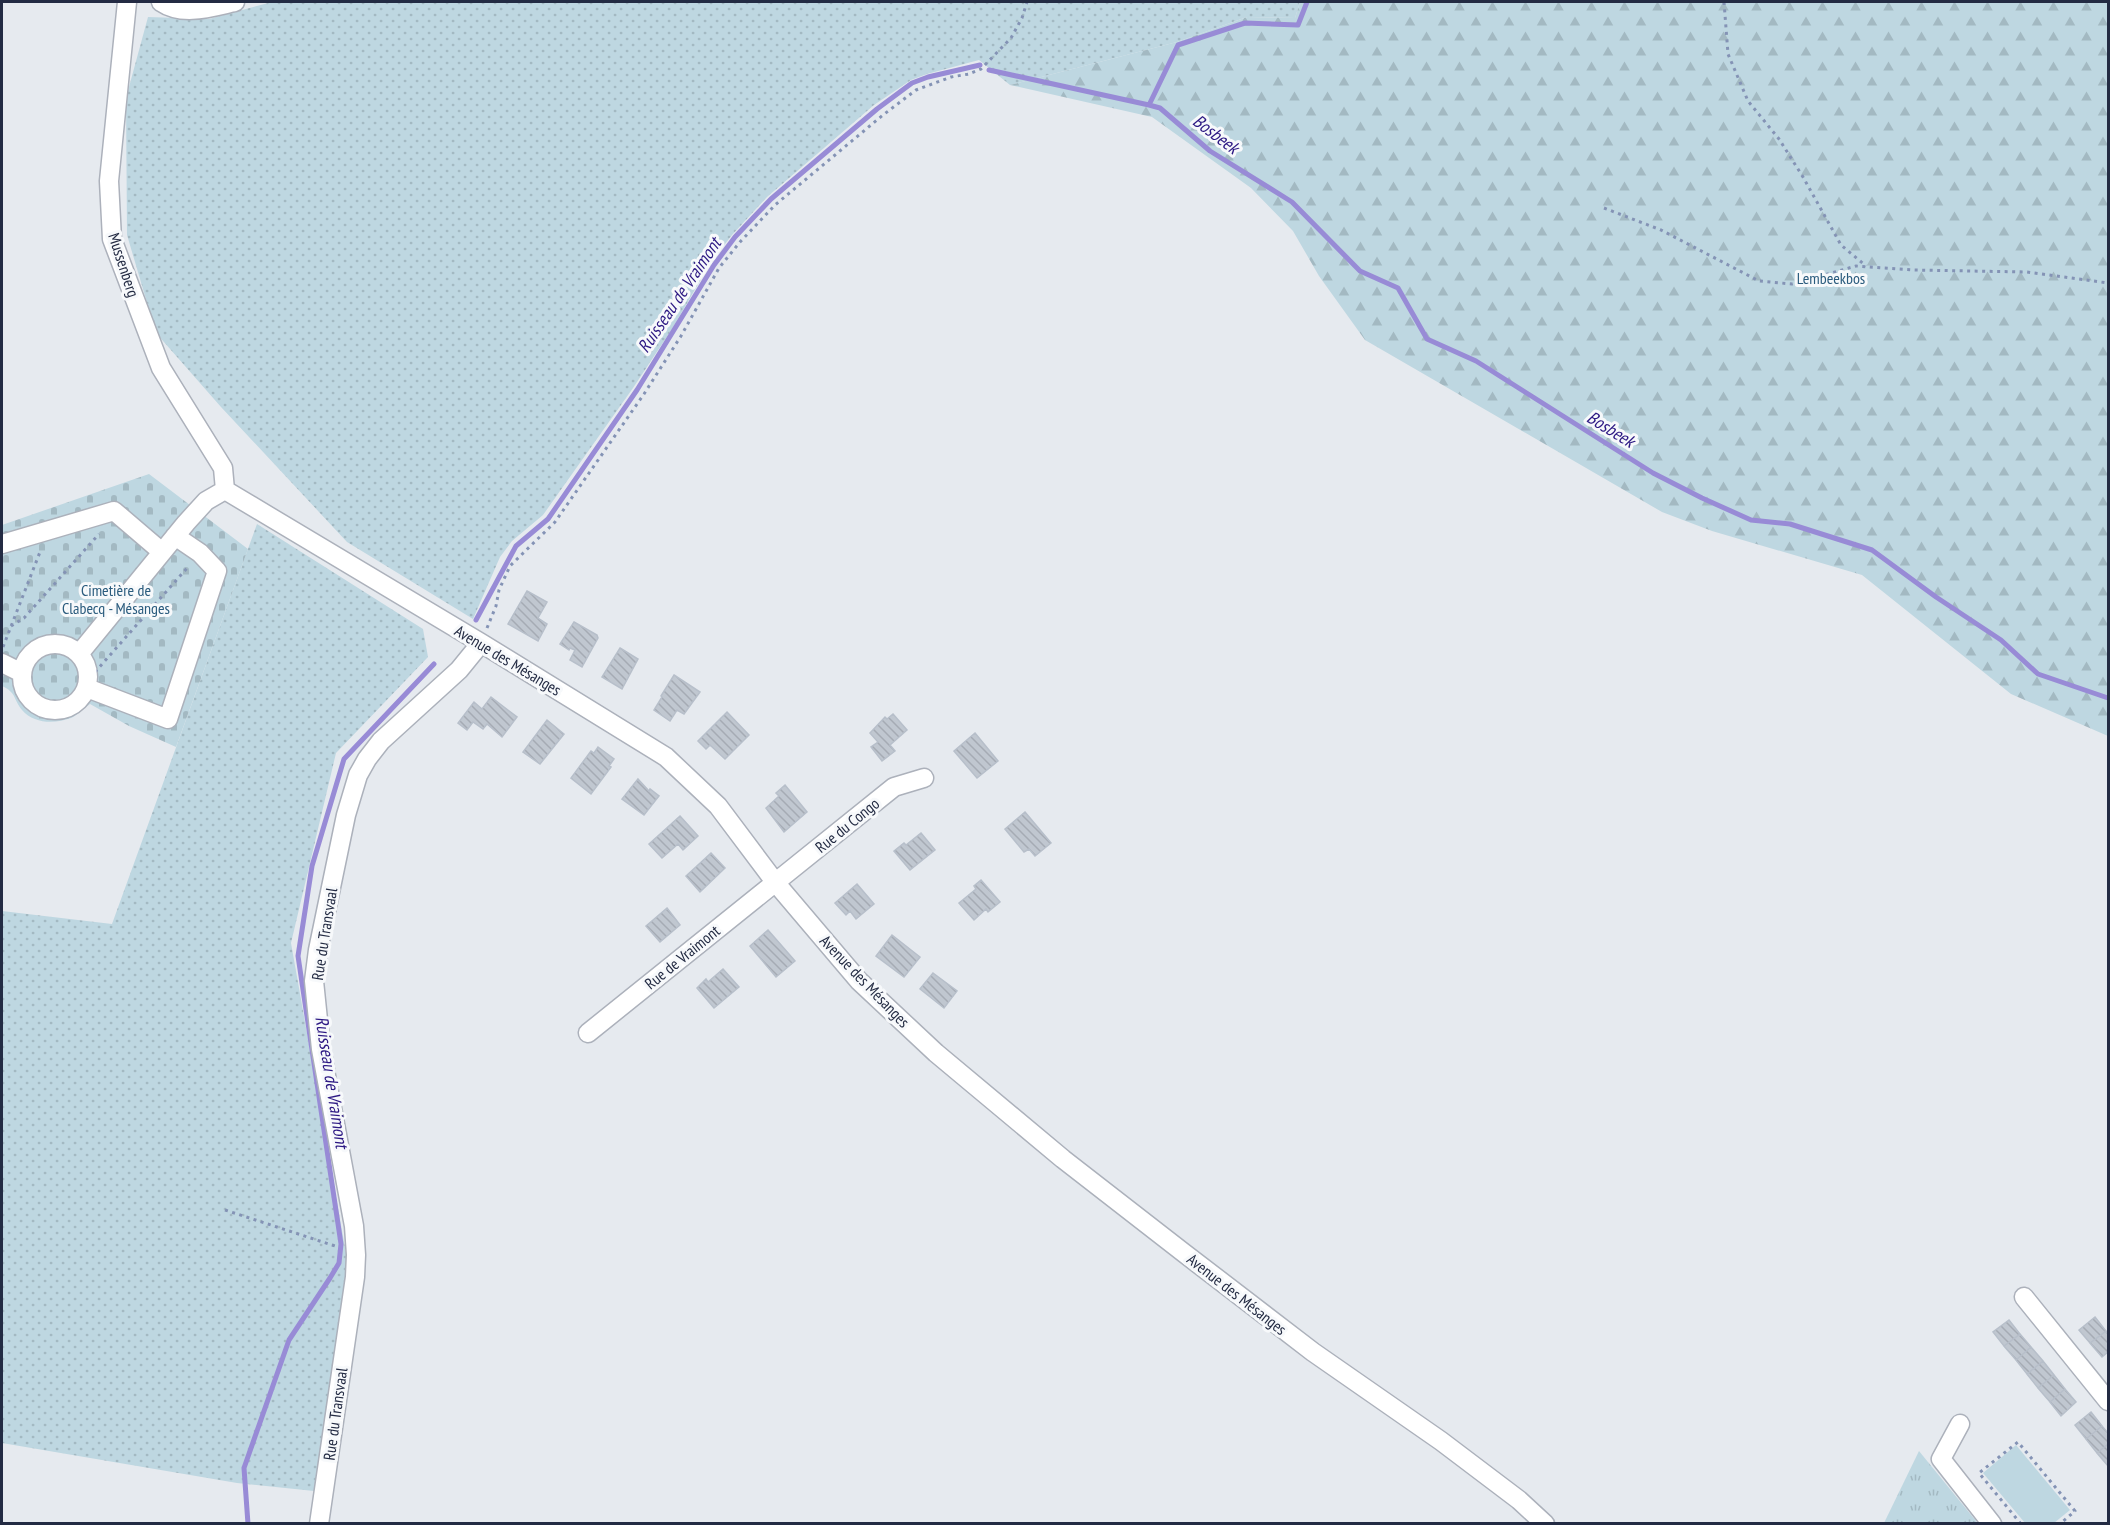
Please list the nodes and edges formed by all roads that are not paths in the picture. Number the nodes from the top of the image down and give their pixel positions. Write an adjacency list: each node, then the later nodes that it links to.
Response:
1 (128, 2): 4 (street, Mussenberg)
2 (161, 2): 3 (street)
3 (235, 2)
4 (225, 490): 5 (street); 8 (street, Avenue des Mésanges)
5 (176, 536): 7 (street); 12 (street)
6 (2, 544): 7 (street)
7 (162, 552): 9 (street)
8 (481, 643): 14 (street, Avenue des Mésanges); 19 (street, Rue du Transvaal)
9 (79, 654): 11 (street); 12 (street)
10 (2, 663): 11 (street)
11 (22, 674): 12 (street)
12 (88, 682)
13 (924, 778): 14 (street, Rue du Congo)
14 (775, 882): 15 (street, Rue de Vraimont); 20 (street, Avenue des Mésanges)
15 (588, 1033)
16 (2024, 1297): 17 (street)
17 (2109, 1401)
18 (1960, 1424): 21 (street)
19 (319, 1524)
20 (1545, 1524)
21 (1992, 1524)

